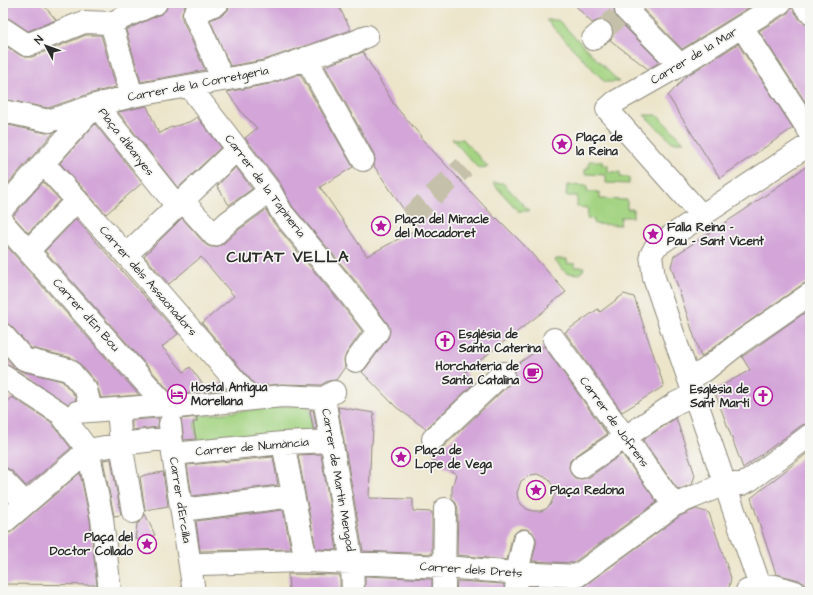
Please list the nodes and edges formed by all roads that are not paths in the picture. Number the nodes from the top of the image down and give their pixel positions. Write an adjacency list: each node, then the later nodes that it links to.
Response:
1 (156, 3): 8 (street)
2 (218, 3): 5 (street)
3 (803, 3): 7 (street)
4 (773, 5): 9 (street, Carrer de la Mar)
5 (191, 9): 14 (street)
6 (627, 9): 13 (street)
7 (810, 12)
8 (111, 23): 10 (street); 16 (street)
9 (742, 27): 13 (street, Carrer de la Mar); 19 (street)
10 (3, 29)
11 (367, 36): 12 (street, Carrer de la Corretgeria)
12 (306, 58): 14 (street, Carrer de la Corretgeria); 22 (street)
13 (680, 65): 28 (street, Carrer de la Mar)
14 (223, 80): 15 (street, Carrer de la Corretgeria)
15 (189, 86): 16 (street, Carrer de la Corretgeria); 21 (street, Carrer de la Tapineria)
16 (132, 96): 17 (street, Carrer de la Corretgeria)
17 (96, 105): 18 (street, Carrer de la Corretgeria); 23 (street); 26 (street, Plaça d'Ibanyes)
18 (3, 111)
19 (810, 132)
20 (810, 144): 28 (street)
21 (238, 149): 24 (street, Carrer de la Tapineria); 26 (street)
22 (363, 160)
23 (43, 163): 25 (street, Carrer dels Assaonadors); 27 (street)
24 (270, 191): 26 (street, Plaça d'Ibanyes); 35 (street, Carrer de la Tapineria)
25 (77, 200): 30 (street); 31 (street, Carrer dels Assaonadors)
26 (180, 203): 31 (street)
27 (3, 208)
28 (702, 216): 38 (street)
29 (3, 223): 30 (street, Carrer d'En Bou)
30 (28, 251): 40 (street, Carrer d'En Bou)
31 (126, 255): 39 (street, Carrer dels Assaonadors)
32 (810, 294): 38 (street)
33 (3, 335): 42 (street)
34 (554, 339): 45 (street, Carrer de Jofrens)
35 (356, 361)
36 (503, 373): 46 (street)
37 (7, 385): 43 (street)
38 (692, 386): 45 (street); 54 (street)
39 (252, 400): 40 (street); 47 (street, Carrer de Martín Mengod)
40 (167, 407): 41 (street); 50 (street, Carrer d'Ercilla)
41 (118, 409): 42 (street); 49 (street)
42 (91, 410): 43 (street)
43 (60, 413): 51 (street)
44 (810, 435): 54 (street, Carrer dels Drets)
45 (625, 437): 52 (street); 57 (street, Carrer de Jofrens)
46 (433, 438)
47 (332, 442): 48 (street, Carrer de Numància); 64 (street, Carrer de Martín Mengod)
48 (283, 443): 50 (street, Carrer de Numància); 55 (street)
49 (121, 444): 50 (street, Carrer de Numància); 51 (street, Carrer de Numància); 60 (street)
50 (172, 446): 59 (street, Carrer d'Ercilla)
51 (88, 450): 56 (street); 69 (street)
52 (581, 467)
53 (3, 480): 56 (street)
54 (725, 484): 57 (street, Carrer dels Drets); 68 (street)
55 (293, 496): 59 (street); 63 (street)
56 (25, 503): 61 (street)
57 (674, 505): 67 (street, Carrer dels Drets)
58 (445, 509): 66 (street)
59 (182, 510): 65 (street, Carrer d'Ercilla)
60 (133, 512)
61 (3, 523)
62 (524, 540): 67 (street)
63 (306, 560): 64 (street, Carrer dels Drets); 65 (street, Carrer dels Drets)
64 (352, 563): 66 (street, Carrer dels Drets); 71 (street, Carrer de Martín Mengod)
65 (190, 565): 70 (street, Carrer d'Ercilla)
66 (445, 567): 67 (street, Carrer dels Drets); 72 (street)
67 (516, 582)
68 (756, 590): 73 (street)
69 (110, 592)
70 (194, 592)
71 (353, 592)
72 (444, 592)
73 (796, 592)

